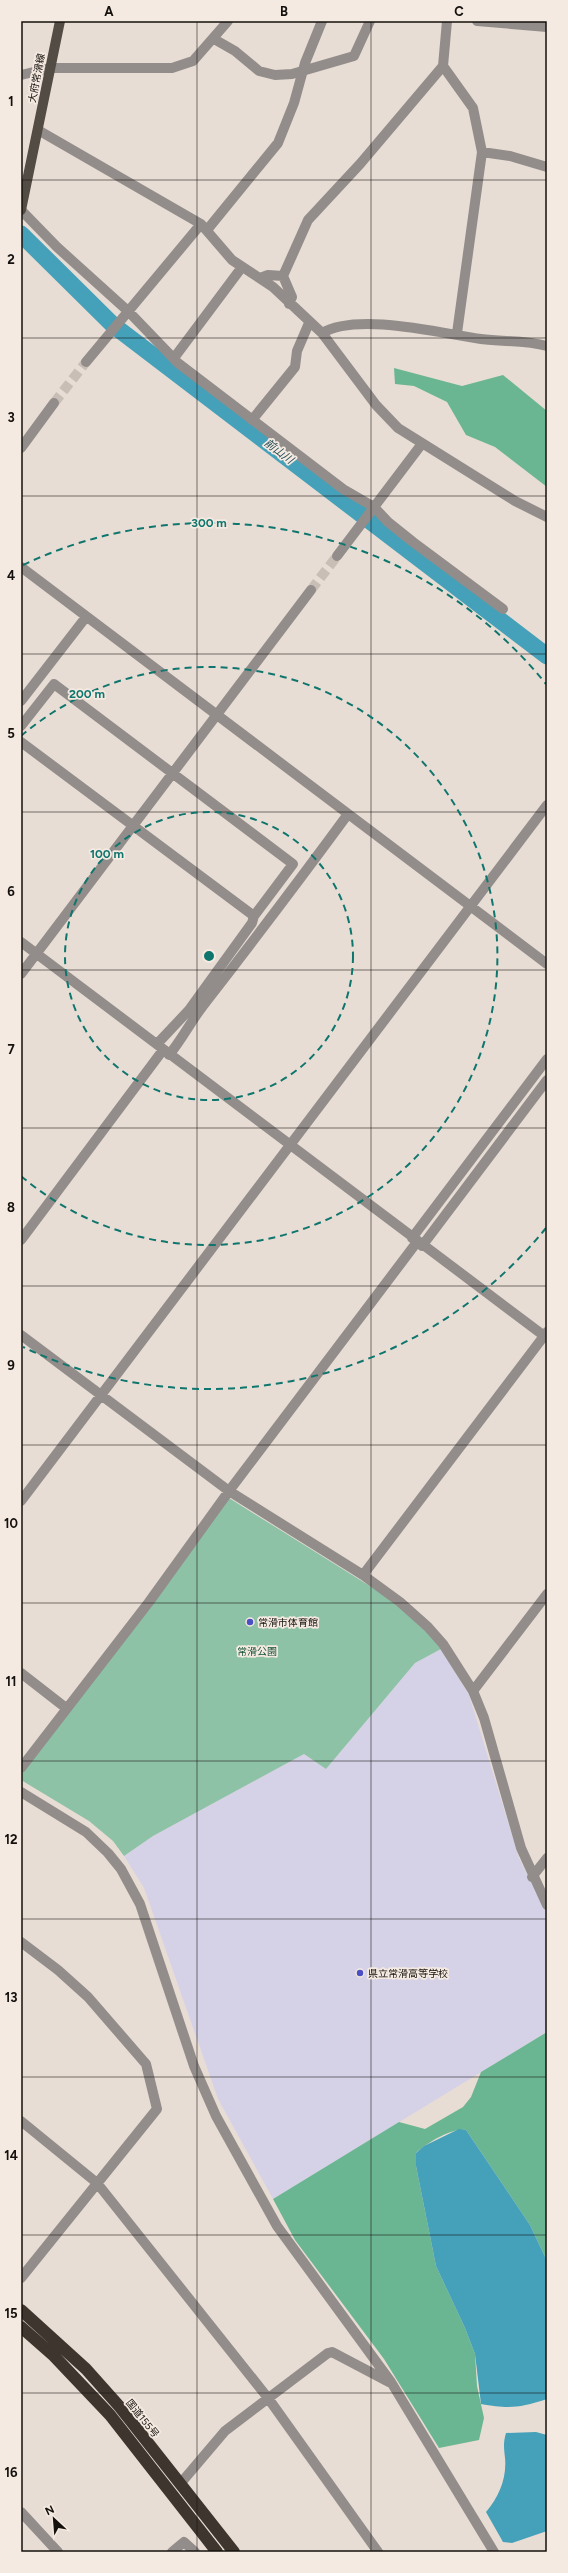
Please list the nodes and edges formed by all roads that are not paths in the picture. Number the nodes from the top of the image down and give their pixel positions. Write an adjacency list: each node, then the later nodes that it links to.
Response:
1 (60, 21): 10 (main road, 大府常滑線)
2 (228, 21): 8 (street)
3 (322, 21): 11 (street)
4 (370, 21): 11 (street)
5 (447, 21): 9 (street)
6 (478, 21): 7 (street)
7 (547, 27)
8 (214, 39): 10 (street); 11 (street)
9 (443, 66): 14 (street); 19 (street)
10 (50, 68): 12 (street); 13 (main road, 大府常滑線)
11 (304, 69): 17 (street)
12 (21, 75)
13 (38, 130): 16 (main road, 大府常滑線); 17 (street)
14 (482, 152): 15 (street); 25 (street)
15 (547, 167)
16 (21, 210): 22 (street)
17 (204, 227): 18 (street); 22 (street)
18 (242, 267): 20 (street); 27 (street)
19 (283, 276): 20 (street); 21 (street)
20 (260, 278): 21 (street)
21 (289, 304): 23 (street)
22 (127, 314): 27 (street); 28 (street)
23 (309, 323): 24 (street); 30 (street)
24 (322, 333): 25 (street); 31 (street)
25 (457, 334): 26 (street)
26 (547, 346)
27 (174, 358): 30 (street)
28 (86, 362)
29 (54, 403): 32 (street)
30 (252, 420): 33 (street)
31 (421, 445): 33 (street); 34 (street)
32 (21, 448)
33 (371, 510): 35 (street); 38 (street)
34 (547, 517)
35 (337, 556)
36 (21, 567): 39 (street)
37 (311, 590): 41 (street)
38 (503, 609)
39 (86, 618): 40 (street); 41 (street)
40 (21, 701)
41 (216, 716): 44 (street); 46 (street)
42 (21, 726): 44 (street)
43 (21, 742): 47 (street)
44 (173, 773): 47 (street); 49 (street)
45 (547, 805): 48 (street)
46 (348, 814): 48 (street); 54 (street)
47 (133, 827): 49 (street); 51 (street)
48 (470, 907): 52 (street); 57 (street)
49 (254, 916): 54 (street)
50 (21, 942): 51 (street)
51 (36, 954): 53 (street); 54 (street)
52 (547, 964)
53 (21, 974)
54 (163, 1050): 57 (street); 58 (street)
55 (547, 1059): 59 (street)
56 (547, 1080): 59 (street)
57 (291, 1146): 59 (street); 62 (street)
58 (21, 1240)
59 (417, 1242): 61 (street); 63 (street)
60 (21, 1335): 62 (street)
61 (546, 1336): 65 (street)
62 (101, 1395): 63 (street); 64 (street)
63 (229, 1491): 65 (street); 69 (street)
64 (21, 1501)
65 (364, 1576): 68 (street)
66 (547, 1594): 68 (street)
67 (21, 1673): 69 (street)
68 (474, 1691): 73 (street)
69 (66, 1708): 70 (street)
70 (21, 1768)
71 (21, 1792): 81 (street)
72 (547, 1858): 73 (street)
73 (532, 1876): 74 (street)
74 (547, 1905)
75 (21, 1942): 77 (street)
76 (21, 2121): 77 (street)
77 (97, 2183): 78 (street); 82 (street)
78 (21, 2278)
79 (21, 2310): 83 (highway, 国道155号)
80 (21, 2327): 88 (highway)
81 (391, 2382): 82 (street); 91 (street)
82 (268, 2398): 83 (street); 90 (street)
83 (180, 2484): 89 (highway, 国道155号)
84 (21, 2512): 85 (street)
85 (58, 2552)
86 (172, 2552): 87 (street)
87 (195, 2552)
88 (216, 2552)
89 (234, 2552)
90 (378, 2552)
91 (494, 2552)

